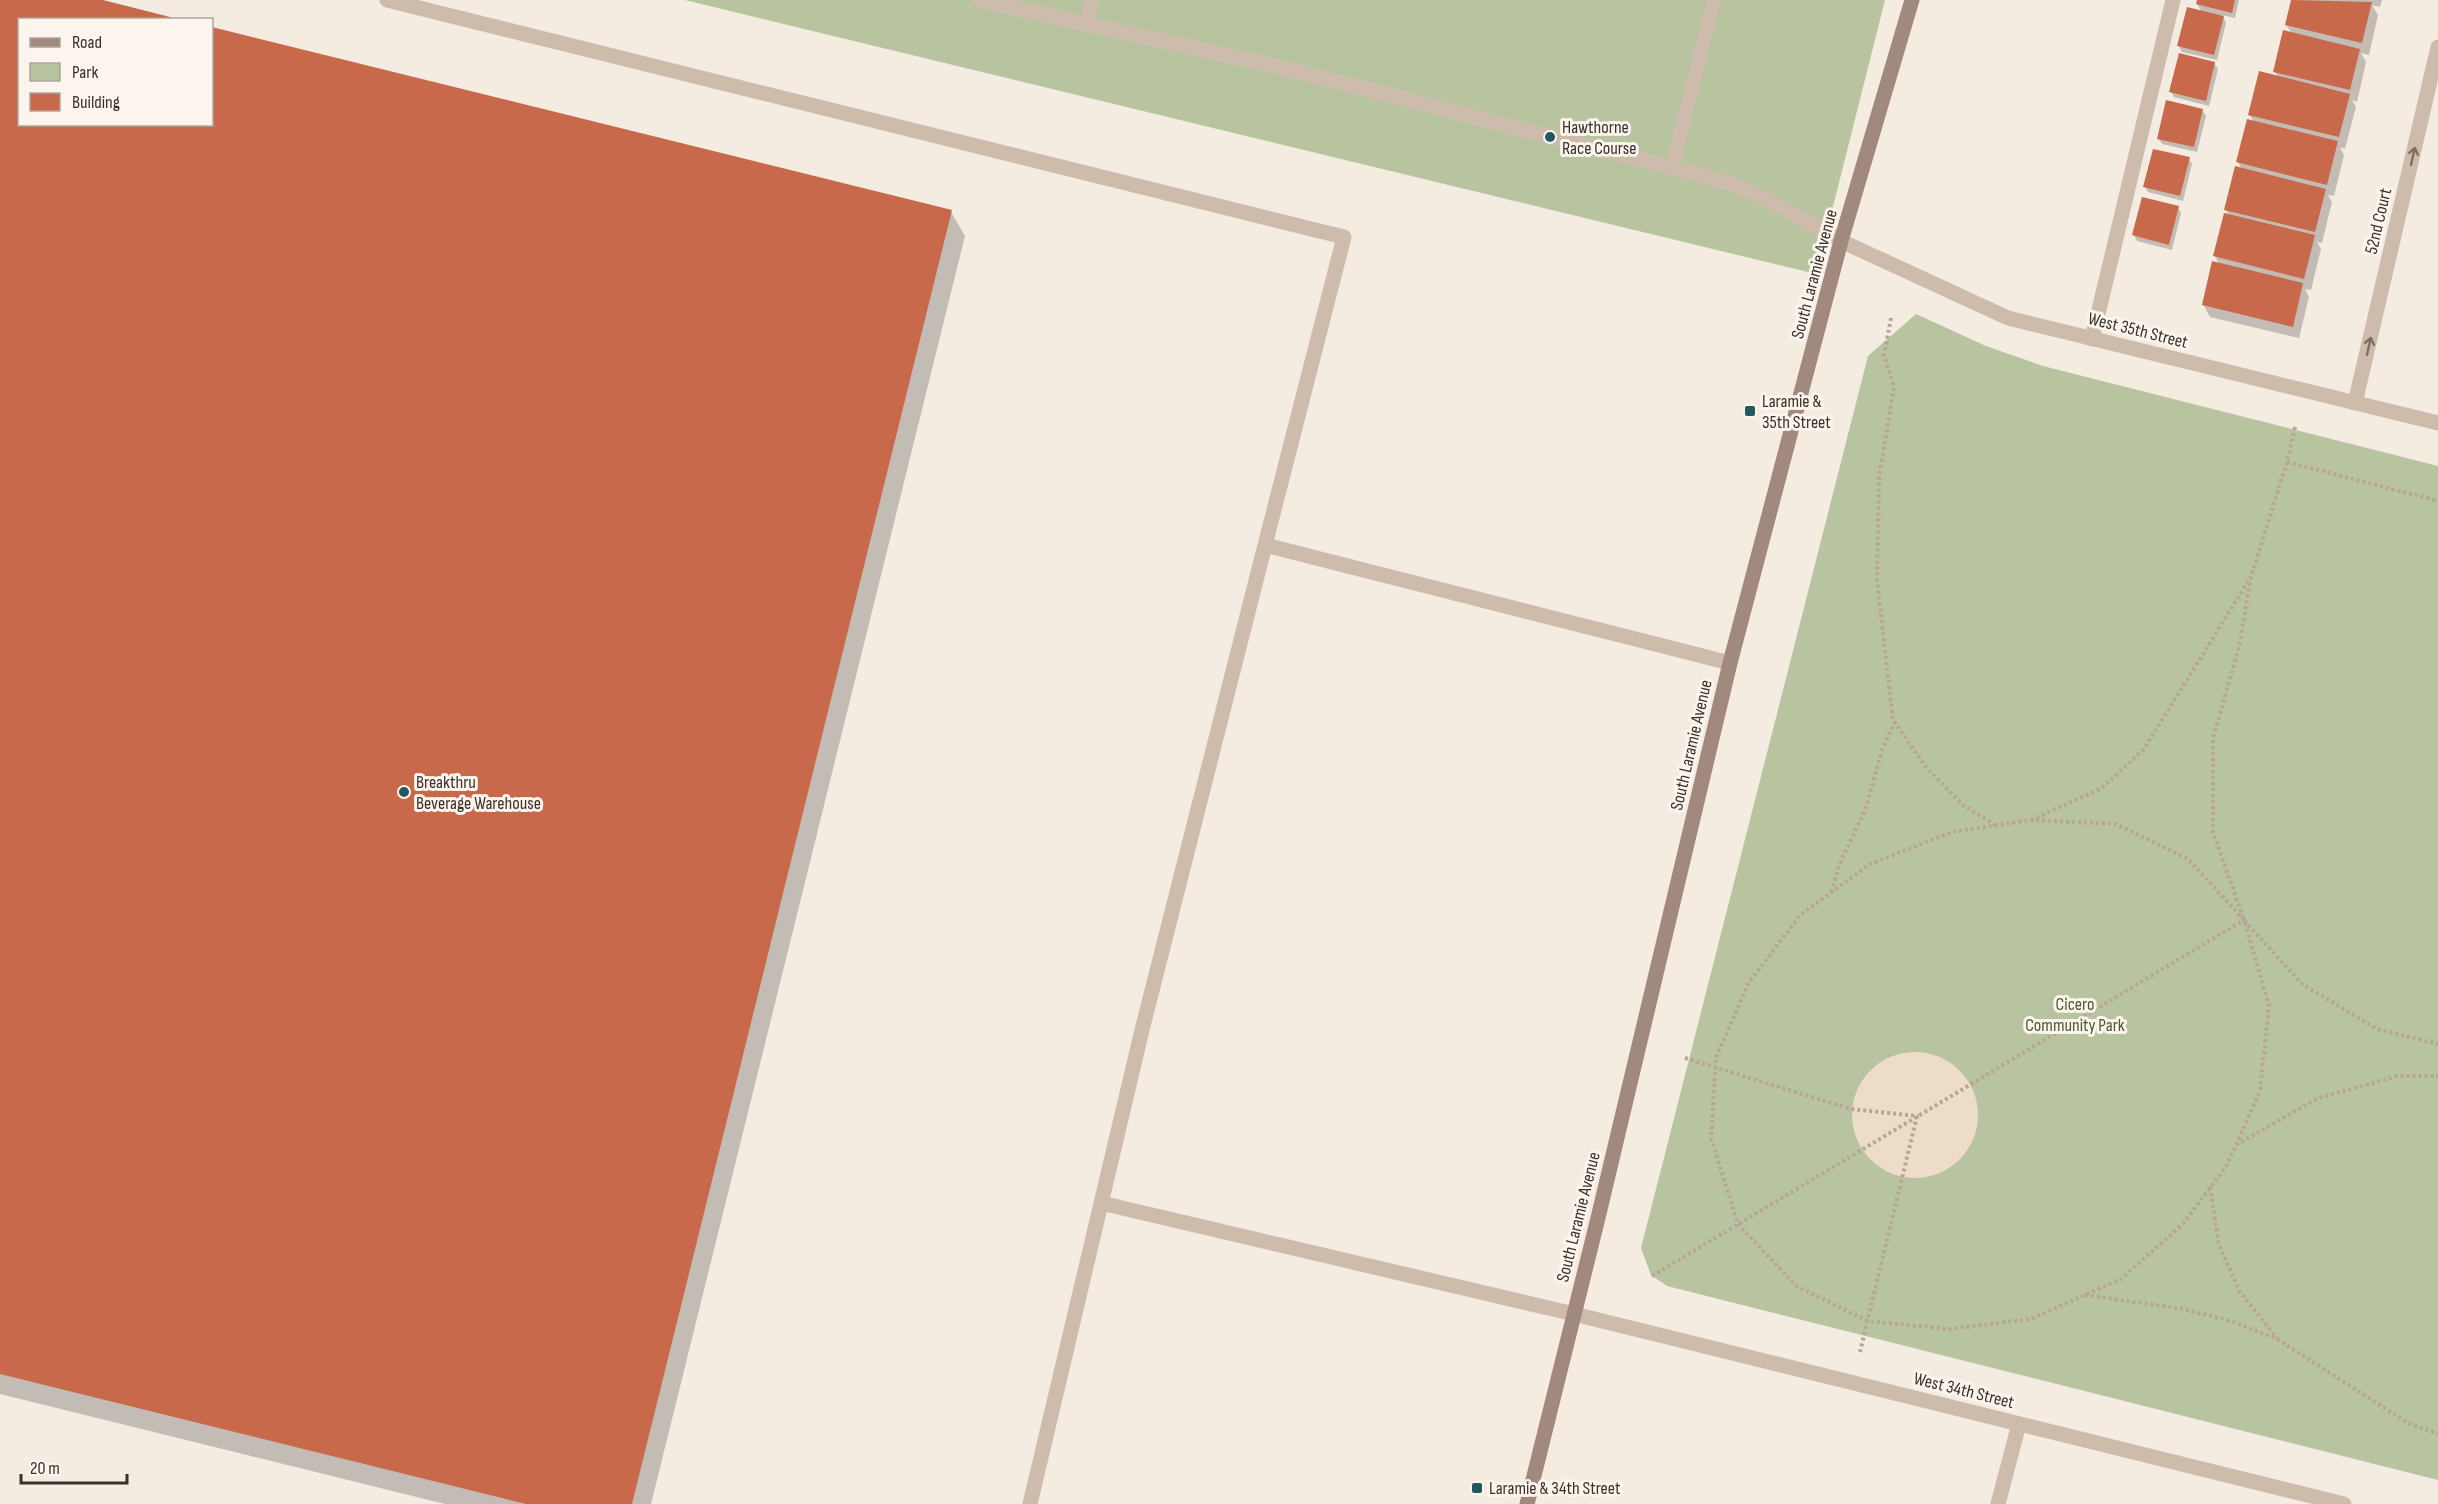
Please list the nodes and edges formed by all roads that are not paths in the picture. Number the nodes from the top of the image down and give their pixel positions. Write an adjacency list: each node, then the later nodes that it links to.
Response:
1 (387, 0): 14 (street)
2 (979, 0): 7 (street, West 35th Street)
3 (1092, 0): 7 (street)
4 (1714, 0): 9 (street)
5 (1912, 0): 10 (main road, South Laramie Avenue)
6 (2173, 0): 11 (street)
7 (1086, 23): 9 (street, West 35th Street)
8 (2438, 47): 12 (street, 52nd Court, one-way to 8)
9 (1672, 167): 10 (street, West 35th Street)
10 (1841, 241): 11 (street, West 35th Street); 15 (main road, South Laramie Avenue)
11 (2092, 339): 12 (street, West 35th Street)
12 (2355, 403): 13 (street, West 35th Street)
13 (2438, 423)
14 (1265, 545): 15 (street); 16 (street)
15 (1730, 663): 17 (main road, South Laramie Avenue)
16 (1101, 1203): 17 (street, West 34th Street); 19 (street)
17 (1574, 1314): 18 (street, West 34th Street); 20 (main road, South Laramie Avenue)
18 (2019, 1424): 21 (street); 22 (street, West 34th Street)
19 (1030, 1504)
20 (1527, 1504)
21 (1998, 1504)
22 (2344, 1504)

